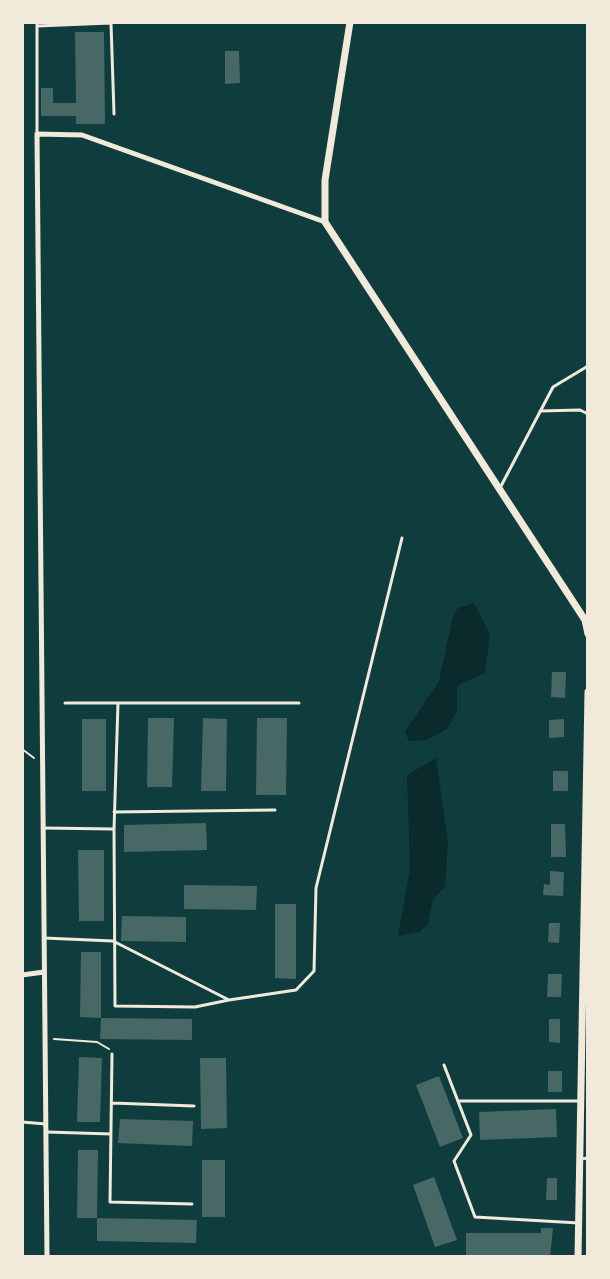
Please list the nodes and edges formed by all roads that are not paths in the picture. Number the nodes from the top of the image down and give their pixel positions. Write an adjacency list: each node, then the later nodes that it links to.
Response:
1 (350, 22): 5 (street)
2 (37, 24): 3 (lane); 4 (lane)
3 (114, 114)
4 (37, 134): 5 (street); 20 (street)
5 (325, 222): 9 (street)
6 (588, 366): 7 (lane)
7 (540, 411): 8 (lane); 9 (lane)
8 (588, 414)
9 (500, 488): 11 (street)
10 (402, 538): 27 (lane)
11 (586, 620): 12 (street)
12 (588, 634)
13 (588, 692): 17 (street)
14 (65, 703): 15 (lane)
15 (118, 703): 16 (lane); 19 (lane)
16 (299, 703)
17 (588, 743): 26 (street)
18 (275, 810): 19 (lane)
19 (114, 812): 21 (lane)
20 (43, 828): 21 (lane); 22 (street)
21 (114, 829): 23 (lane)
22 (44, 938): 23 (lane); 24 (street)
23 (113, 941): 27 (lane); 27 (lane)
24 (44, 972): 25 (street); 36 (street)
25 (22, 975)
26 (586, 976): 28 (street)
27 (229, 1000)
28 (585, 1051): 32 (street)
29 (112, 1054): 33 (lane)
30 (444, 1065): 31 (lane)
31 (458, 1101): 32 (lane); 41 (lane)
32 (581, 1101): 39 (street)
33 (112, 1103): 34 (lane); 38 (lane)
34 (194, 1106)
35 (22, 1122): 36 (lane)
36 (46, 1124): 37 (street)
37 (46, 1132): 38 (lane); 42 (street)
38 (111, 1134): 40 (lane)
39 (584, 1158): 41 (street)
40 (192, 1204)
41 (579, 1223): 43 (street)
42 (47, 1257)
43 (578, 1257)

